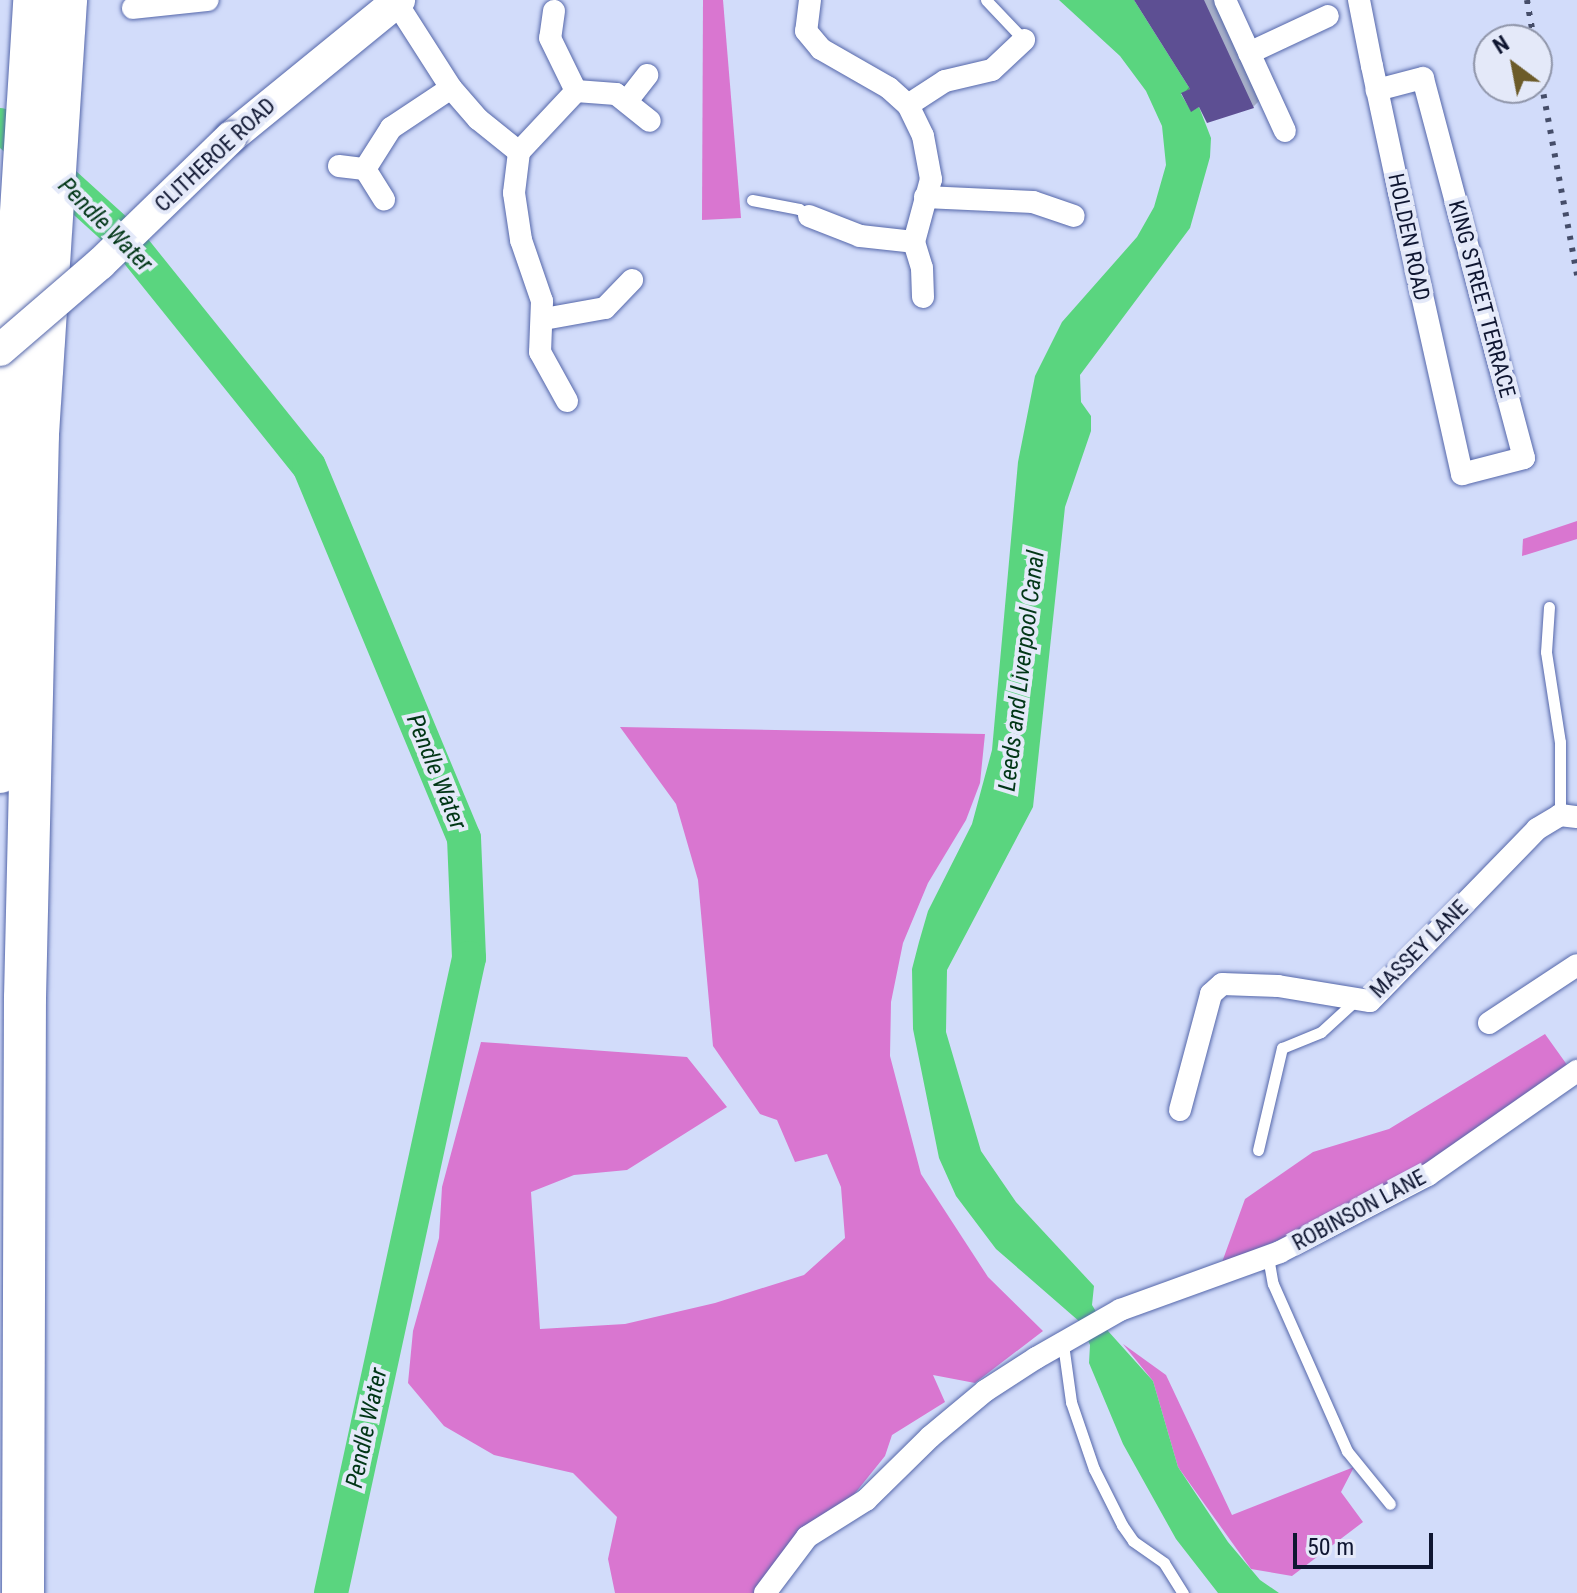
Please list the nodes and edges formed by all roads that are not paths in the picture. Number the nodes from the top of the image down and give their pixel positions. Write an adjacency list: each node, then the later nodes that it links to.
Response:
1 (34, 0): 39 (highway)
2 (66, 0): 50 (highway)
3 (208, 0): 9 (street)
4 (810, 0): 20 (street)
5 (986, 0): 13 (lane)
6 (1225, 0): 14 (street)
7 (1359, 0): 17 (street, HOLDEN ROAD)
8 (398, 1): 16 (street); 35 (main road, CLITHEROE ROAD, bridge)
9 (161, 2): 10 (street)
10 (133, 8)
11 (554, 11): 18 (street)
12 (1328, 16): 14 (street)
13 (1024, 40): 20 (street)
14 (1249, 53): 22 (street)
15 (647, 75): 19 (street)
16 (451, 88): 23 (street); 25 (street)
17 (1377, 90): 37 (street, HOLDEN ROAD); 37 (street, KING STREET TERRACE)
18 (576, 91): 19 (street); 23 (street)
19 (627, 101): 21 (street)
20 (908, 105): 26 (street)
21 (650, 121)
22 (1285, 131)
23 (519, 152): 34 (street)
24 (339, 166): 25 (street)
25 (365, 169): 27 (street)
26 (925, 197): 30 (street); 31 (street)
27 (384, 200)
28 (752, 200): 29 (lane)
29 (809, 216): 31 (street)
30 (1074, 216)
31 (914, 242): 33 (street)
32 (632, 280): 34 (street)
33 (923, 297)
34 (544, 319): 36 (street)
35 (0, 350)
36 (567, 401)
37 (1462, 474)
38 (1549, 607): 40 (lane)
39 (0, 772)
40 (1568, 816): 42 (street, MASSEY LANE)
41 (1577, 965): 43 (street)
42 (1356, 999): 45 (street, MASSEY LANE); 46 (lane)
43 (1489, 1023)
44 (1577, 1071): 47 (street, ROBINSON LANE)
45 (1180, 1110)
46 (1258, 1150)
47 (1268, 1257): 48 (street, ROBINSON LANE); 49 (lane)
48 (1069, 1340): 51 (street); 52 (lane)
49 (1390, 1504)
50 (23, 1593)
51 (765, 1593)
52 (1183, 1593)

